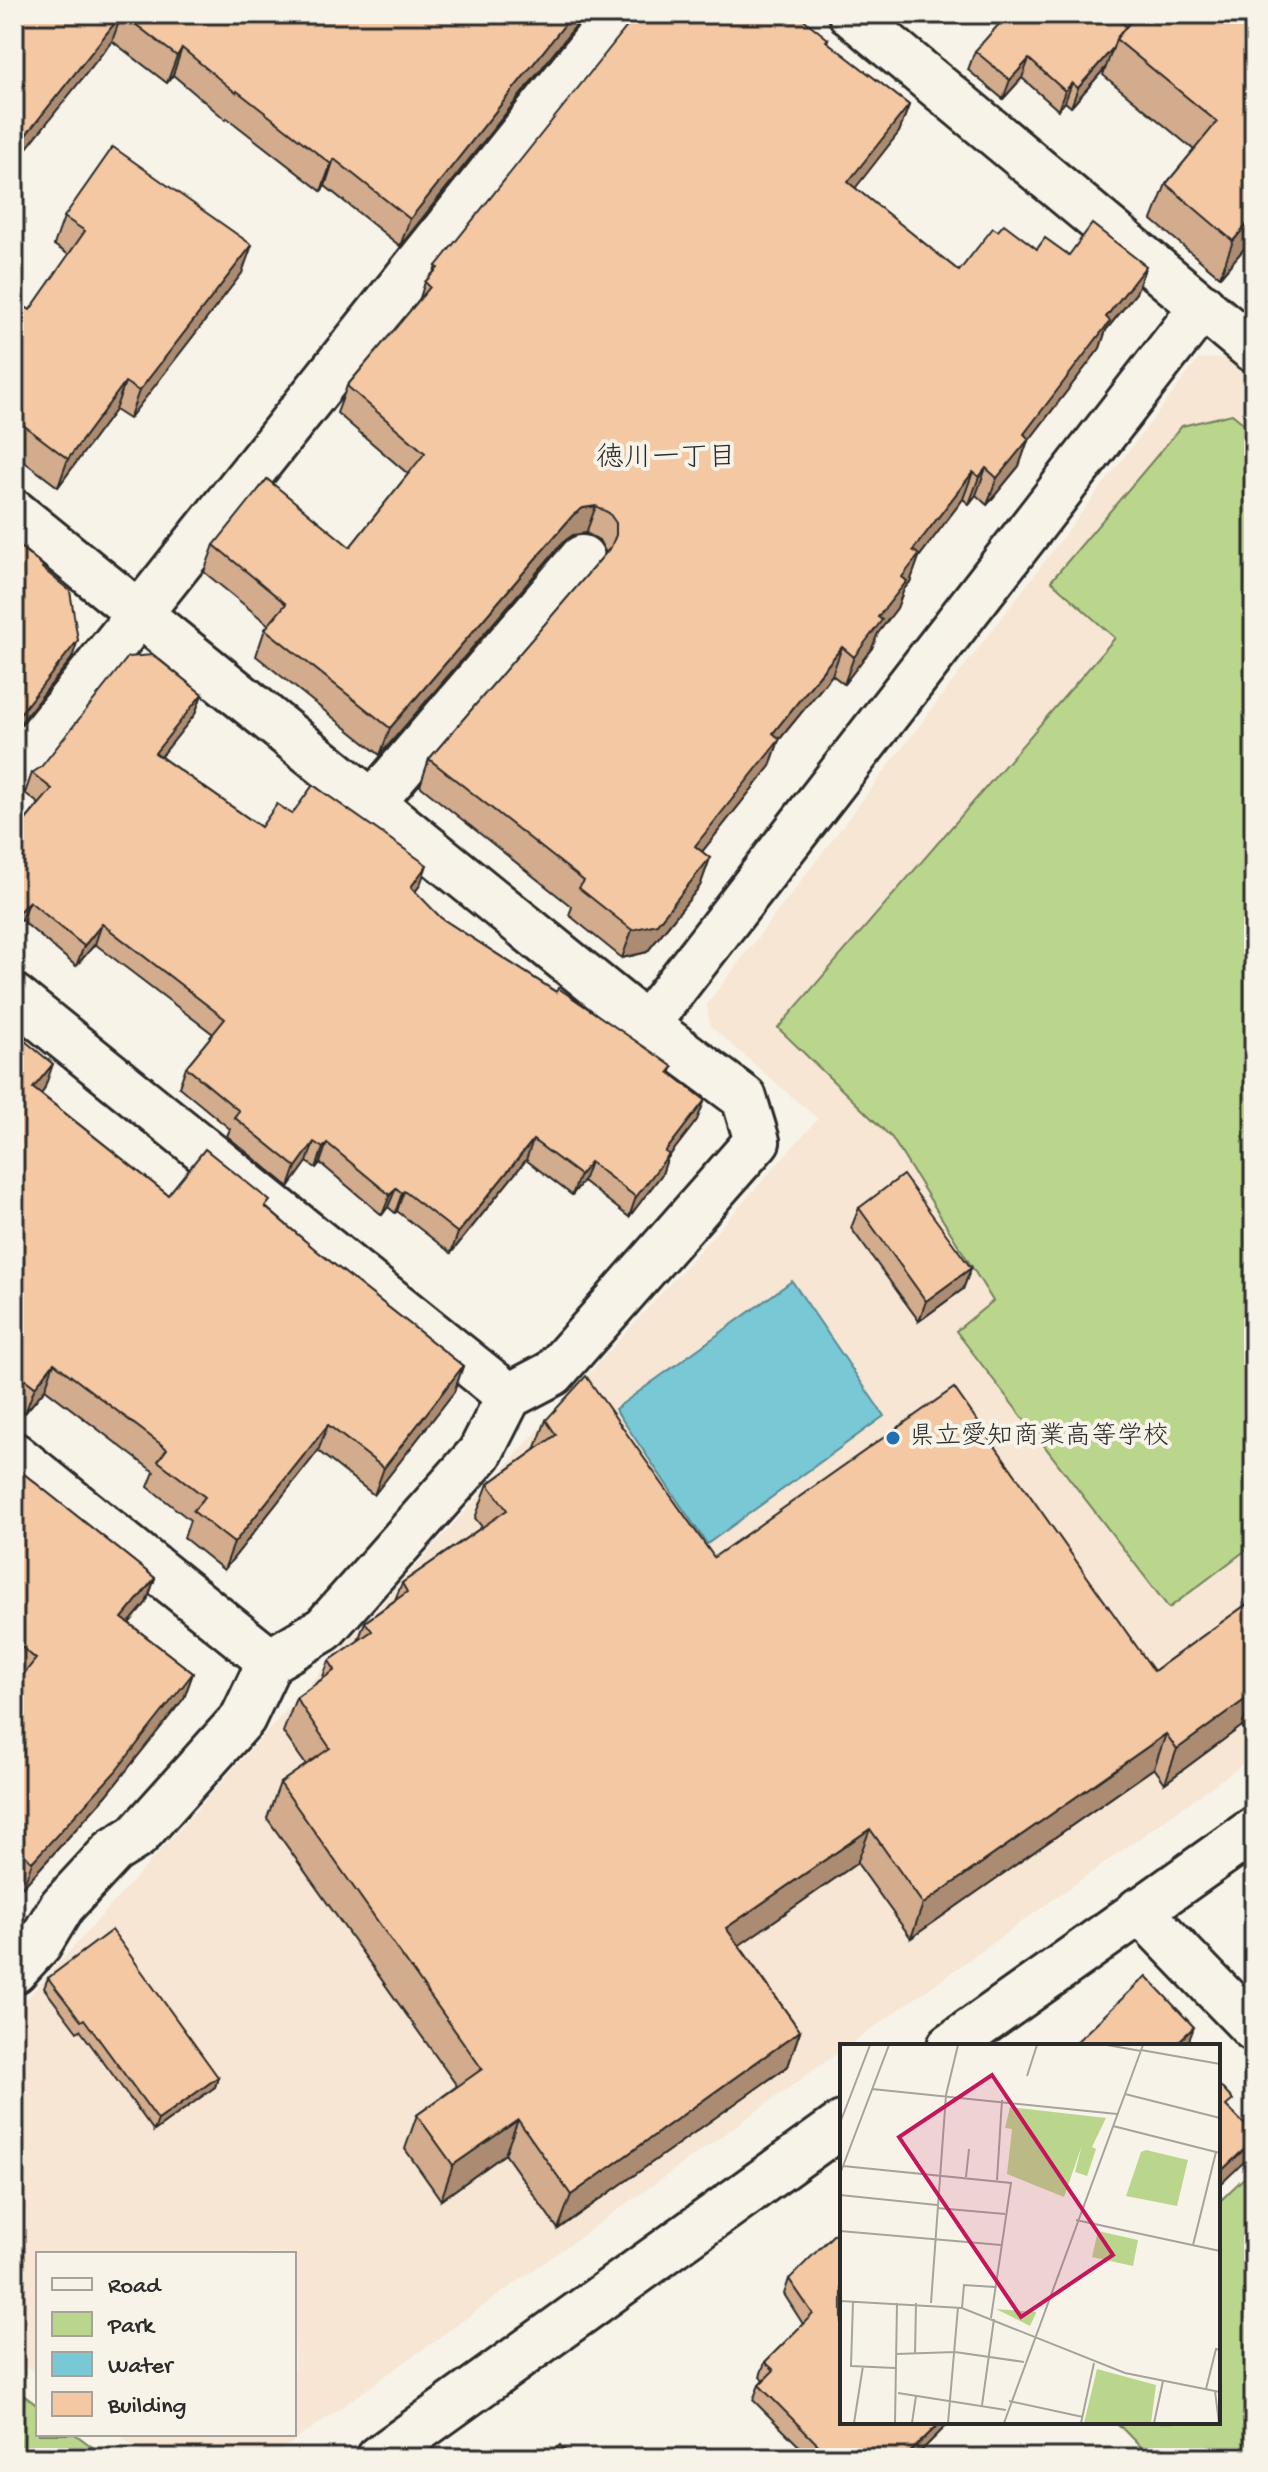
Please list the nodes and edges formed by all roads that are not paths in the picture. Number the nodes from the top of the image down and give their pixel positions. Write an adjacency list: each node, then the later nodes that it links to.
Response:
1 (617, 14): 7 (street)
2 (851, 14): 3 (street)
3 (1203, 306): 4 (street); 11 (street)
4 (1254, 350)
5 (14, 512): 7 (street)
6 (582, 558): 9 (street)
7 (140, 615): 8 (street); 9 (street)
8 (14, 771)
9 (372, 803): 11 (street)
10 (14, 997): 12 (street)
11 (646, 1025): 12 (street)
12 (509, 1396): 14 (street)
13 (14, 1455): 14 (street)
14 (270, 1661): 17 (street)
15 (1254, 1830): 16 (street)
16 (1139, 1910): 18 (street); 19 (street)
17 (14, 1971)
18 (1254, 2029)
19 (953, 2044)
20 (840, 2125): 21 (street)
21 (379, 2458)

